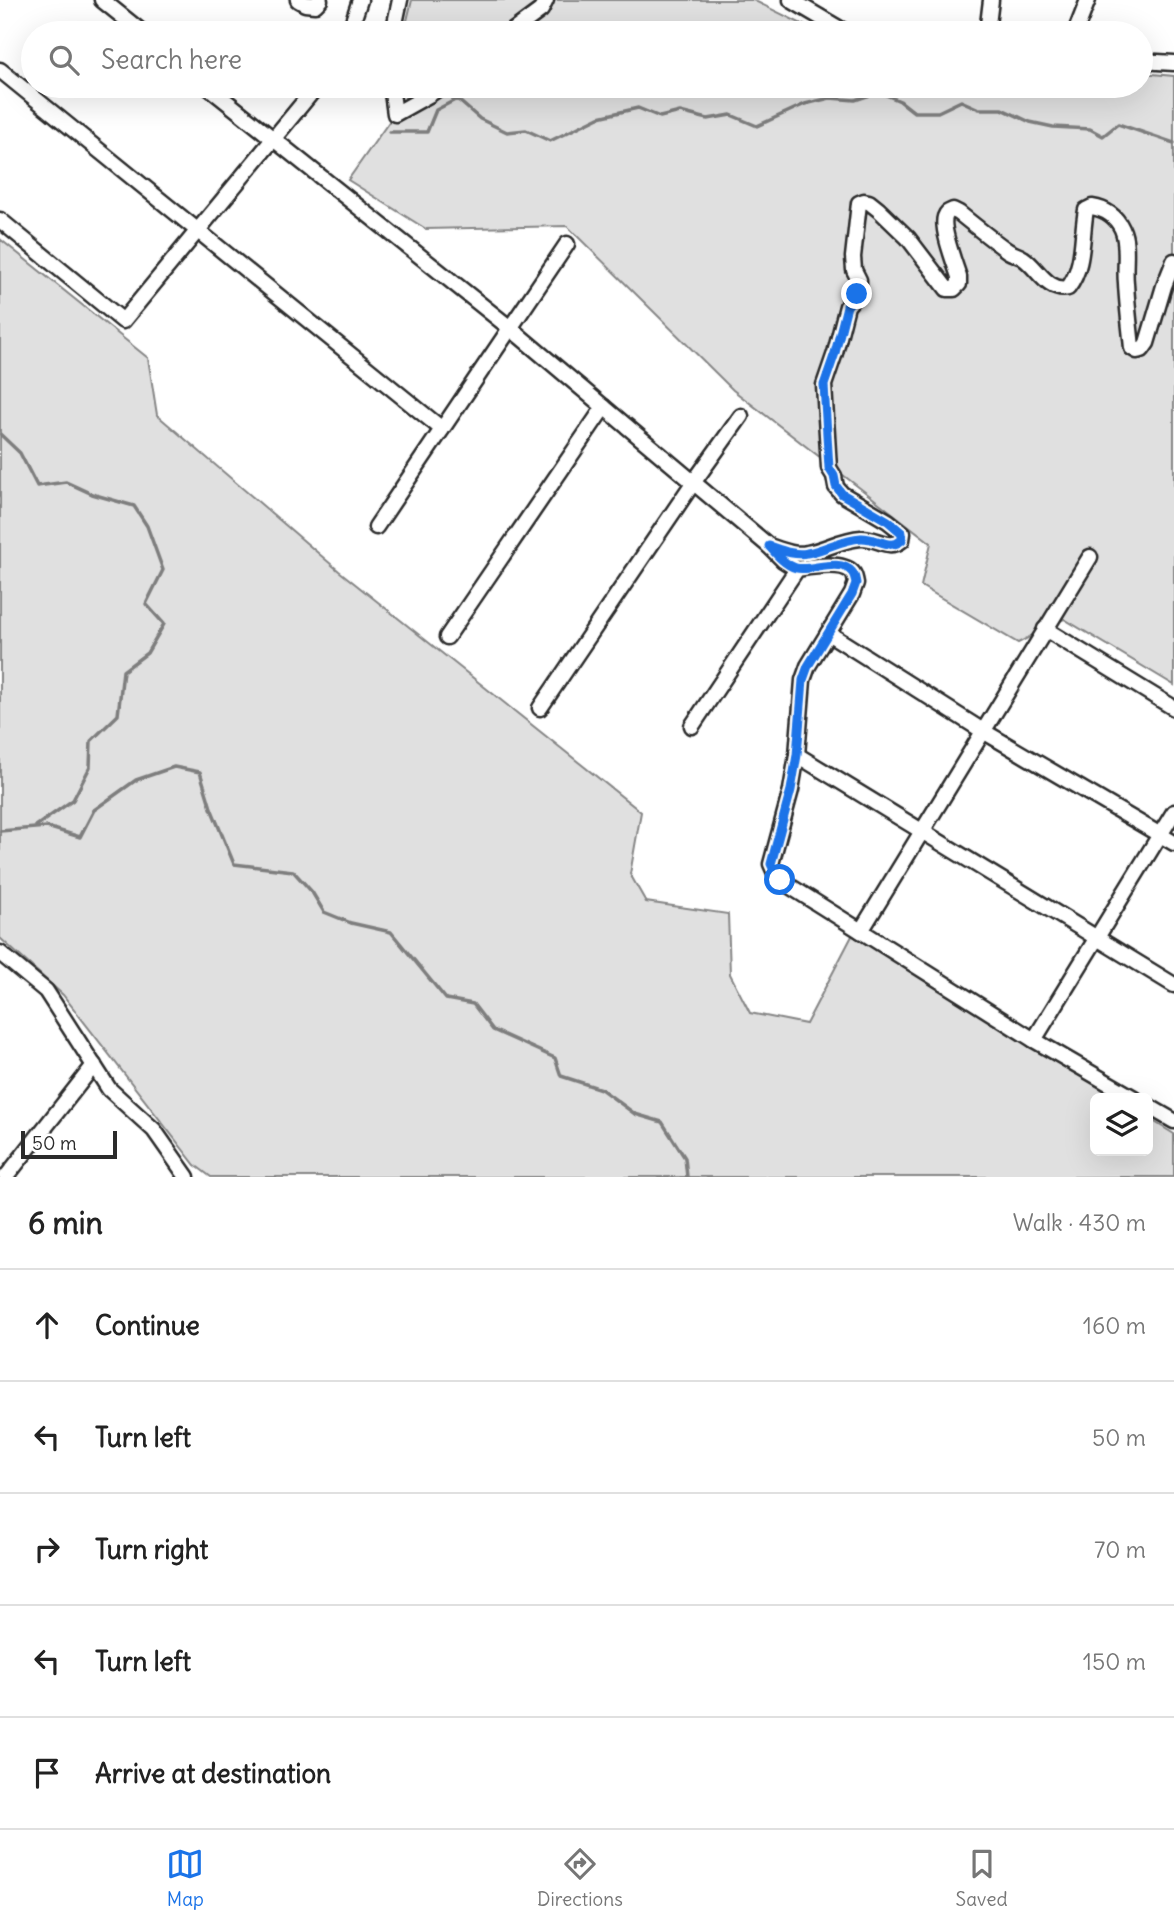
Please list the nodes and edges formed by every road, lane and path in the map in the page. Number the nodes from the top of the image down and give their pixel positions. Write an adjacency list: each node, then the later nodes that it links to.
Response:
1 (102, 0): 10 (street)
2 (298, 0): 3 (street)
3 (320, 0)
4 (360, 0): 11 (street)
5 (400, 0): 12 (street)
6 (546, 0): 13 (street)
7 (991, 0): 15 (street)
8 (1088, 0): 16 (street)
9 (800, 2): 14 (street)
10 (128, 21)
11 (353, 21)
12 (396, 21)
13 (526, 21)
14 (829, 21)
15 (988, 21)
16 (1080, 21)
17 (1153, 62): 18 (street)
18 (1174, 63)
19 (0, 69): 20 (street)
20 (21, 86)
21 (36, 98): 28 (street)
22 (222, 98): 26 (street)
23 (307, 98): 26 (street)
24 (393, 98): 25 (street)
25 (424, 98)
26 (272, 139): 28 (street); 31 (street)
27 (0, 220): 28 (street)
28 (198, 230): 34 (street)
29 (567, 244): 31 (street)
30 (1174, 261): 37 (street)
31 (510, 328): 32 (street); 34 (street)
32 (604, 407): 35 (street); 42 (street)
33 (741, 416): 35 (street)
34 (442, 429): 36 (street)
35 (693, 483): 37 (street); 43 (street)
36 (376, 527)
37 (769, 546): 39 (street)
38 (1090, 557): 40 (street)
39 (797, 569): 41 (street); 45 (street)
40 (1045, 629): 44 (street); 46 (street)
41 (828, 634): 46 (street); 47 (street)
42 (447, 637)
43 (540, 708)
44 (1174, 708)
45 (692, 726)
46 (983, 731): 49 (street); 50 (street)
47 (797, 755): 49 (street); 52 (street)
48 (1174, 812): 50 (street)
49 (922, 831): 52 (street); 53 (street)
50 (1160, 835): 51 (street); 53 (street)
51 (1174, 843)
52 (861, 931): 56 (street)
53 (1097, 938): 55 (street); 56 (street)
54 (0, 953): 57 (street)
55 (1174, 985)
56 (1034, 1040): 58 (street)
57 (94, 1065): 61 (street); 62 (street)
58 (1125, 1093)
59 (1153, 1109): 60 (street)
60 (1174, 1121)
61 (6, 1177)
62 (187, 1177)

